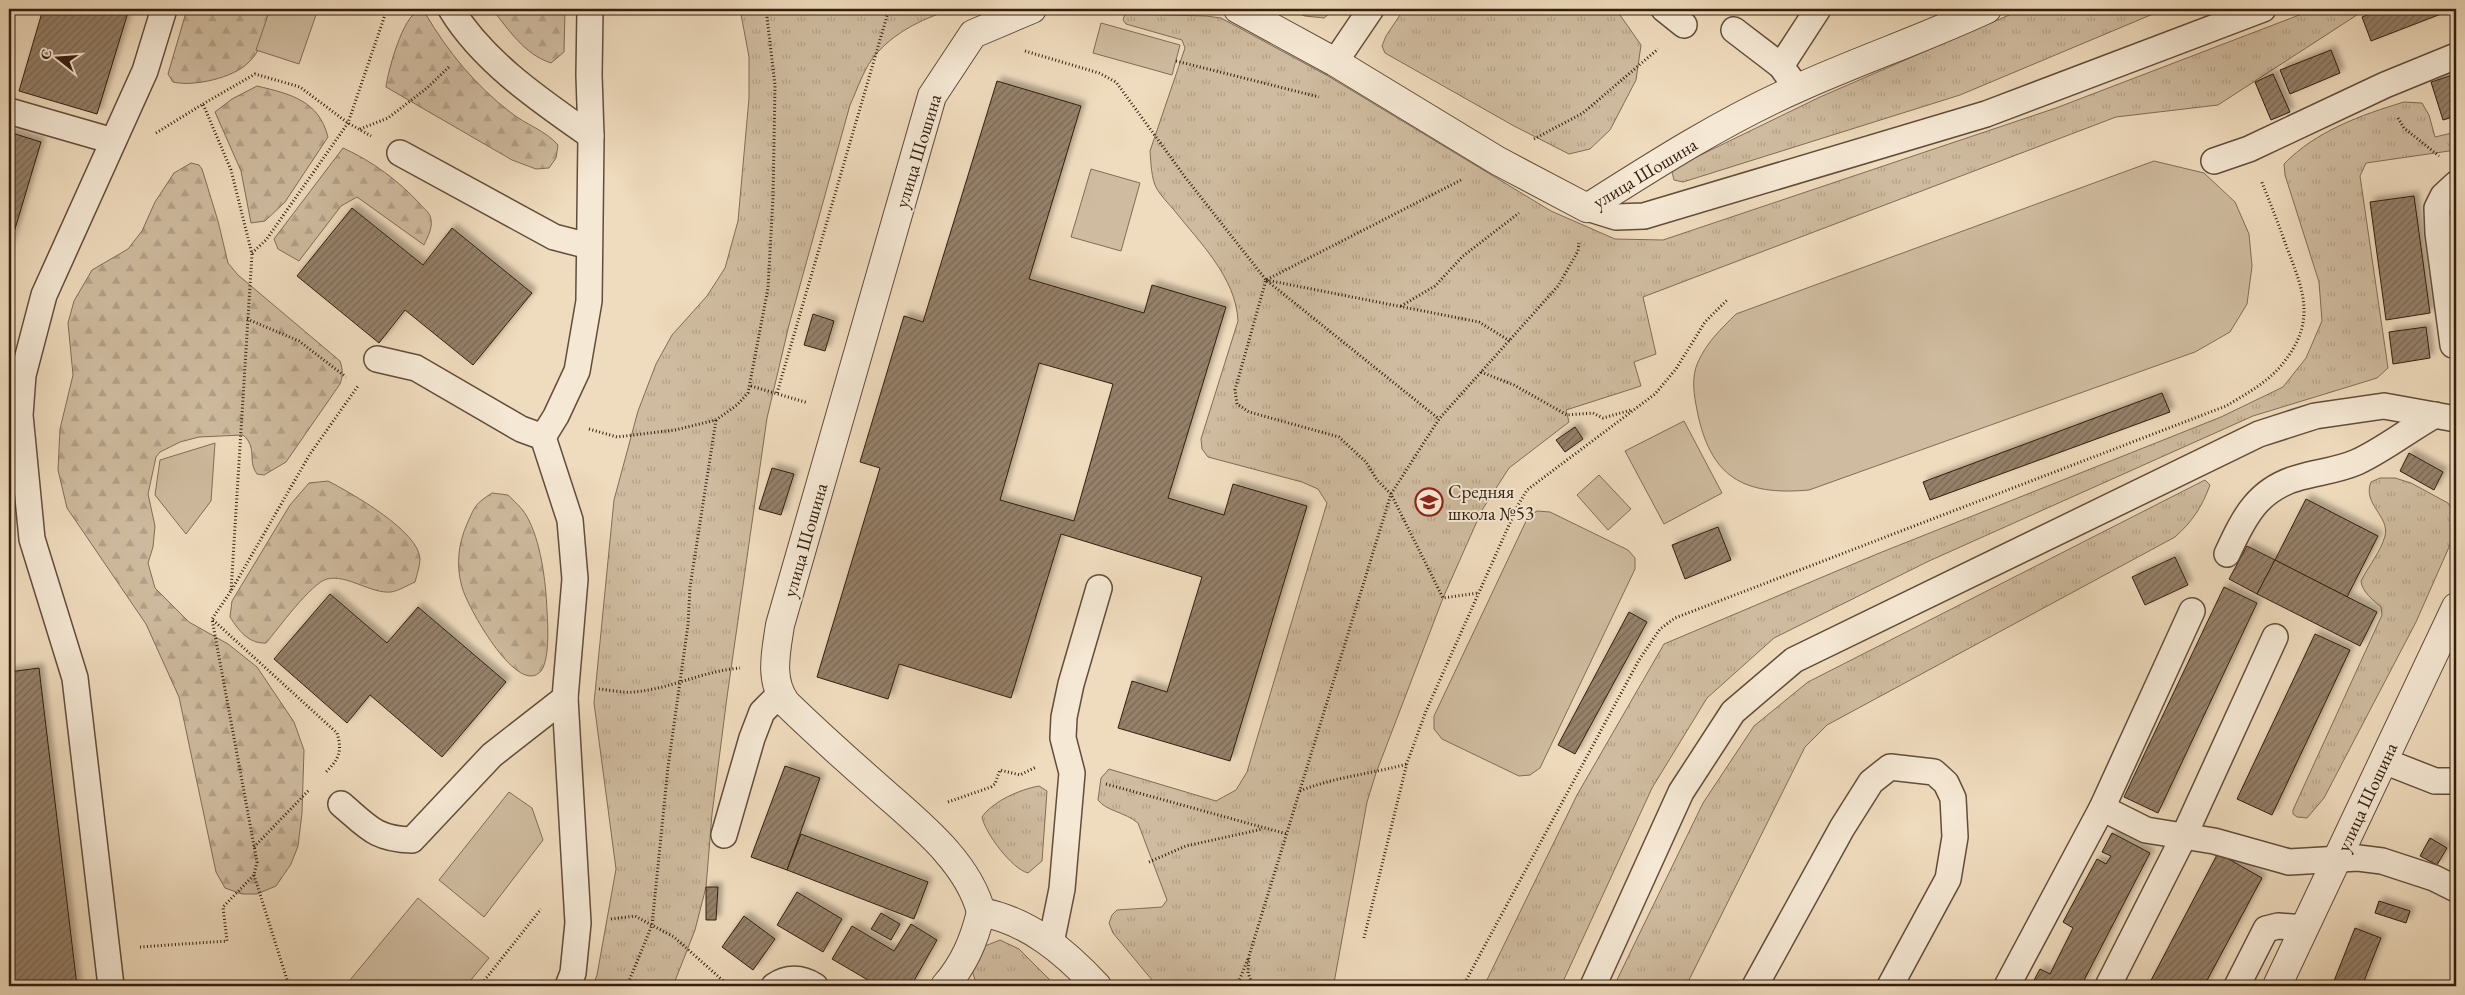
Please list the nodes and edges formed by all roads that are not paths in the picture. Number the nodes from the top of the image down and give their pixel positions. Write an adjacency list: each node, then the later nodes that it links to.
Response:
1 (164, 9): 19 (lane)
2 (451, 9): 18 (lane)
3 (590, 9): 18 (lane)
4 (1032, 9): 35 (street, улица Шошина)
5 (1238, 9): 14 (street, улица Шошина)
6 (1371, 9): 14 (lane)
7 (1664, 9): 11 (lane)
8 (1818, 9): 15 (lane)
9 (1987, 9): 16 (street, улица Шошина)
10 (2263, 9): 23 (lane)
11 (1684, 25)
12 (1734, 30): 15 (lane)
13 (2456, 56): 21 (lane)
14 (1334, 62): 23 (street, улица Шошина)
15 (1781, 66): 16 (lane)
16 (1797, 88): 23 (street, улица Шошина)
17 (9, 111): 19 (lane)
18 (592, 136): 24 (lane)
19 (113, 141): 47 (lane)
20 (400, 153): 24 (lane)
21 (2214, 161)
22 (2456, 184): 25 (lane)
23 (1586, 208)
24 (589, 246): 28 (lane)
25 (2453, 345)
26 (377, 358): 28 (lane)
27 (2446, 417): 29 (lane); 53 (lane)
28 (543, 437): 34 (lane)
29 (2227, 554)
30 (1099, 588): 46 (lane)
31 (2456, 607): 36 (street, улица Шошина)
32 (2192, 611): 39 (lane)
33 (2275, 637): 41 (lane)
34 (566, 692): 38 (lane); 48 (lane)
35 (780, 694): 40 (lane); 44 (street, улица Шошина)
36 (2384, 761): 37 (lane); 42 (street, улица Шошина)
37 (2456, 781)
38 (341, 804)
39 (2102, 808): 41 (lane); 56 (lane)
40 (724, 835)
41 (2183, 838): 42 (lane); 57 (lane)
42 (2337, 859): 43 (lane); 45 (street, улица Шошина)
43 (2456, 889)
44 (981, 912): 46 (street); 51 (street)
45 (2306, 928): 58 (lane); 59 (street, улица Шошина)
46 (1051, 943): 52 (street)
47 (111, 986)
48 (568, 986)
49 (774, 986): 50 (lane)
50 (815, 986)
51 (946, 986)
52 (1097, 986)
53 (1593, 986)
54 (1755, 986): 55 (lane)
55 (1890, 986)
56 (2007, 986)
57 (2108, 986)
58 (2237, 986)
59 (2277, 986)

